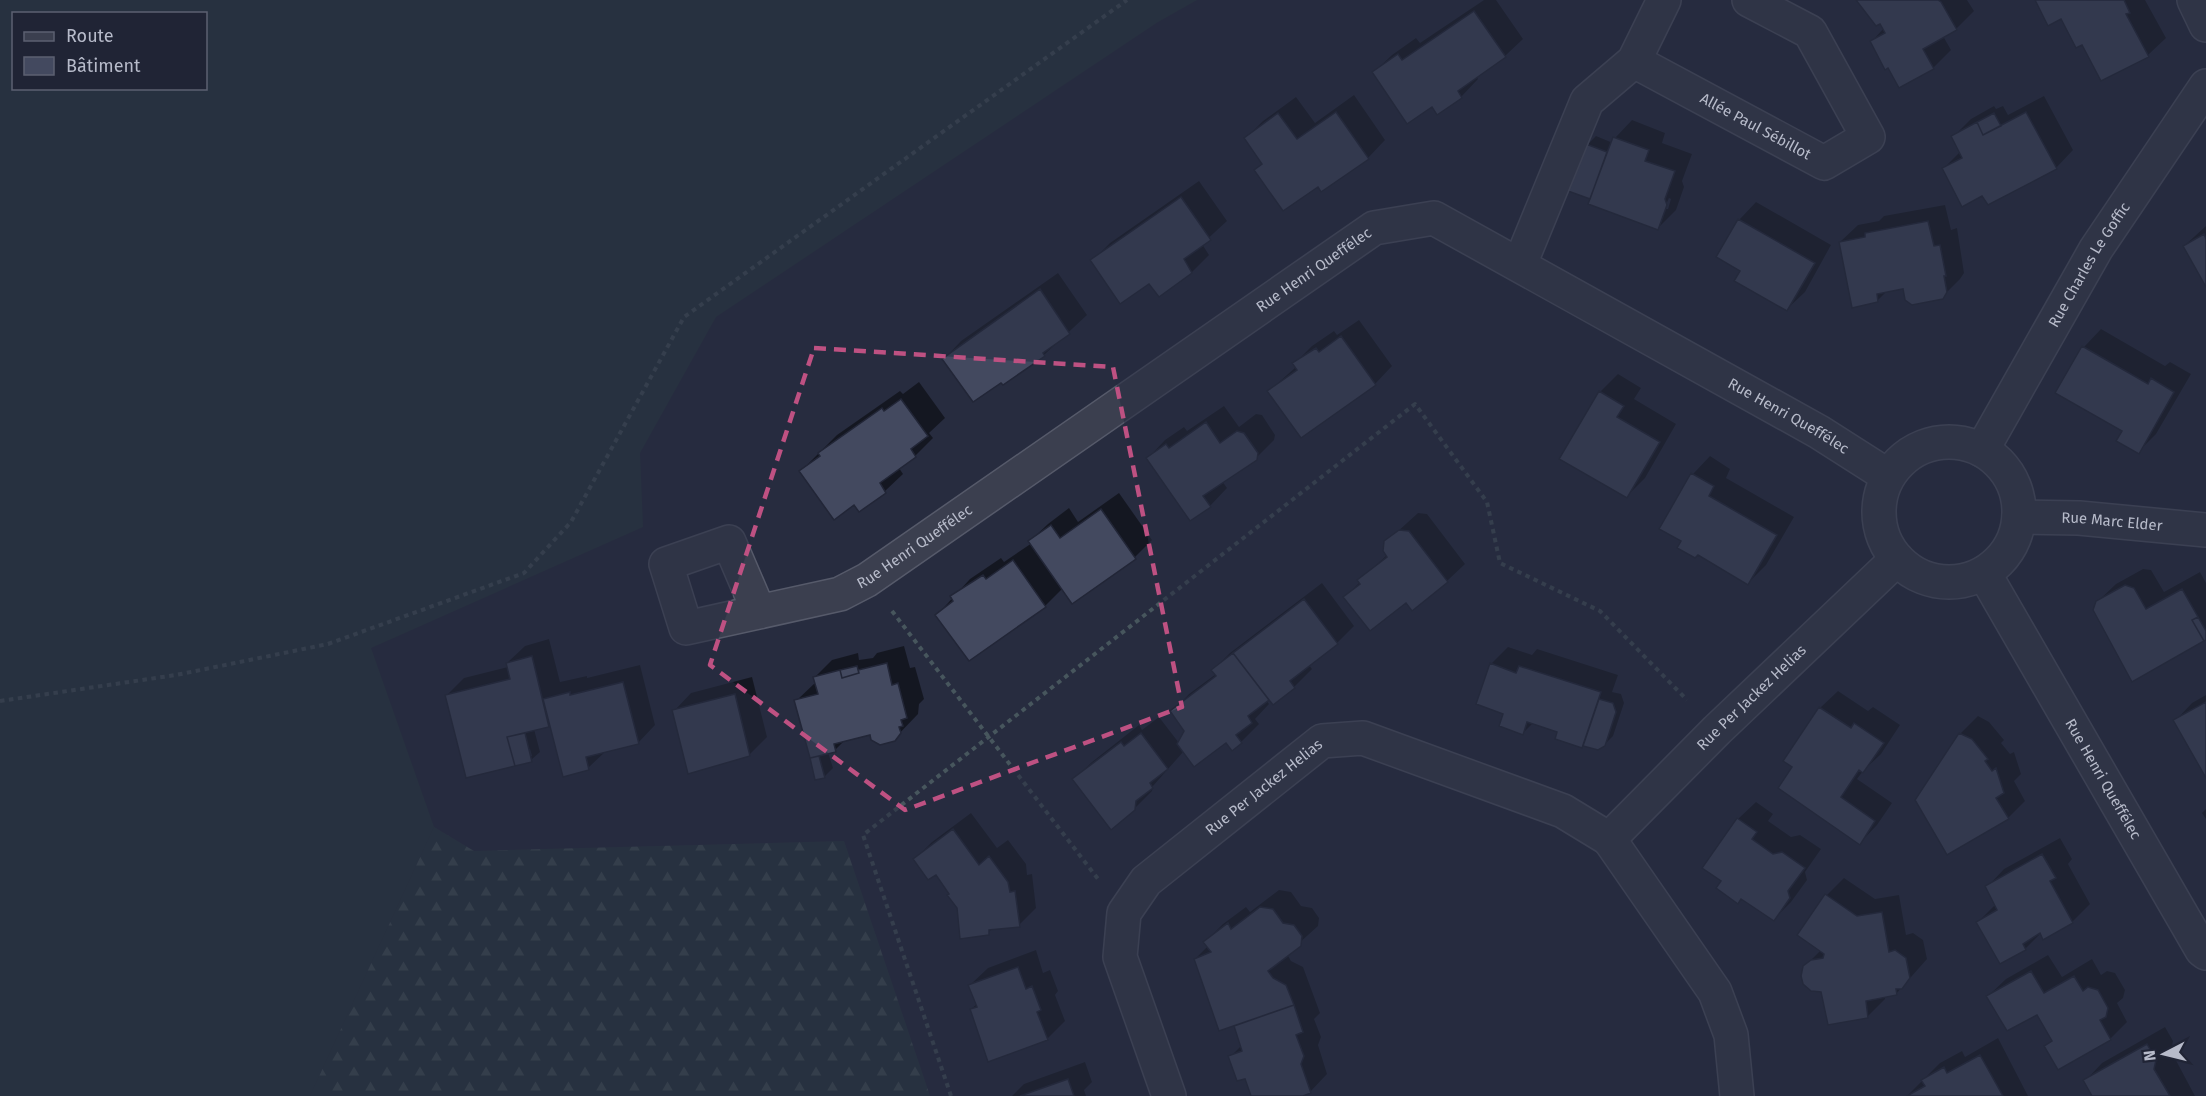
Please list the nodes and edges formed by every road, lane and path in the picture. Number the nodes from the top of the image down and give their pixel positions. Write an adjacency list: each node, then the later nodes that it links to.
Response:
1 (1127, 0): 17 (path)
2 (1664, 0): 6 (street)
3 (1749, 0): 6 (street, Allée Paul Sébillot)
4 (2194, 0): 5 (street)
5 (2206, 25)
6 (1635, 62): 8 (street)
7 (2206, 86): 9 (street, Rue Charles Le Goffic)
8 (1520, 264): 10 (street, Rue Henri Queffélec); 15 (street, Rue Henri Queffélec)
9 (1982, 450): 10 (street); 11 (street)
10 (1888, 476): 13 (street)
11 (2019, 517): 12 (street, Rue Marc Elder); 14 (street)
12 (2206, 530)
13 (1897, 560): 14 (street); 18 (street, Rue Per Jackez Helias)
14 (1984, 573): 22 (street, Rue Henri Queffélec)
15 (867, 580): 16 (street, Rue Henri Queffélec); 19 (path)
16 (759, 612)
17 (0, 700)
18 (1717, 730): 19 (path); 20 (street, Rue Per Jackez Helias)
19 (989, 737): 21 (path); 23 (path)
20 (1609, 839): 21 (street, Rue Per Jackez Helias); 25 (street, Rue Per Jackez Helias)
21 (1124, 913): 24 (street, Rue Per Jackez Helias)
22 (2206, 953)
23 (951, 1096)
24 (1169, 1096)
25 (1737, 1096)

